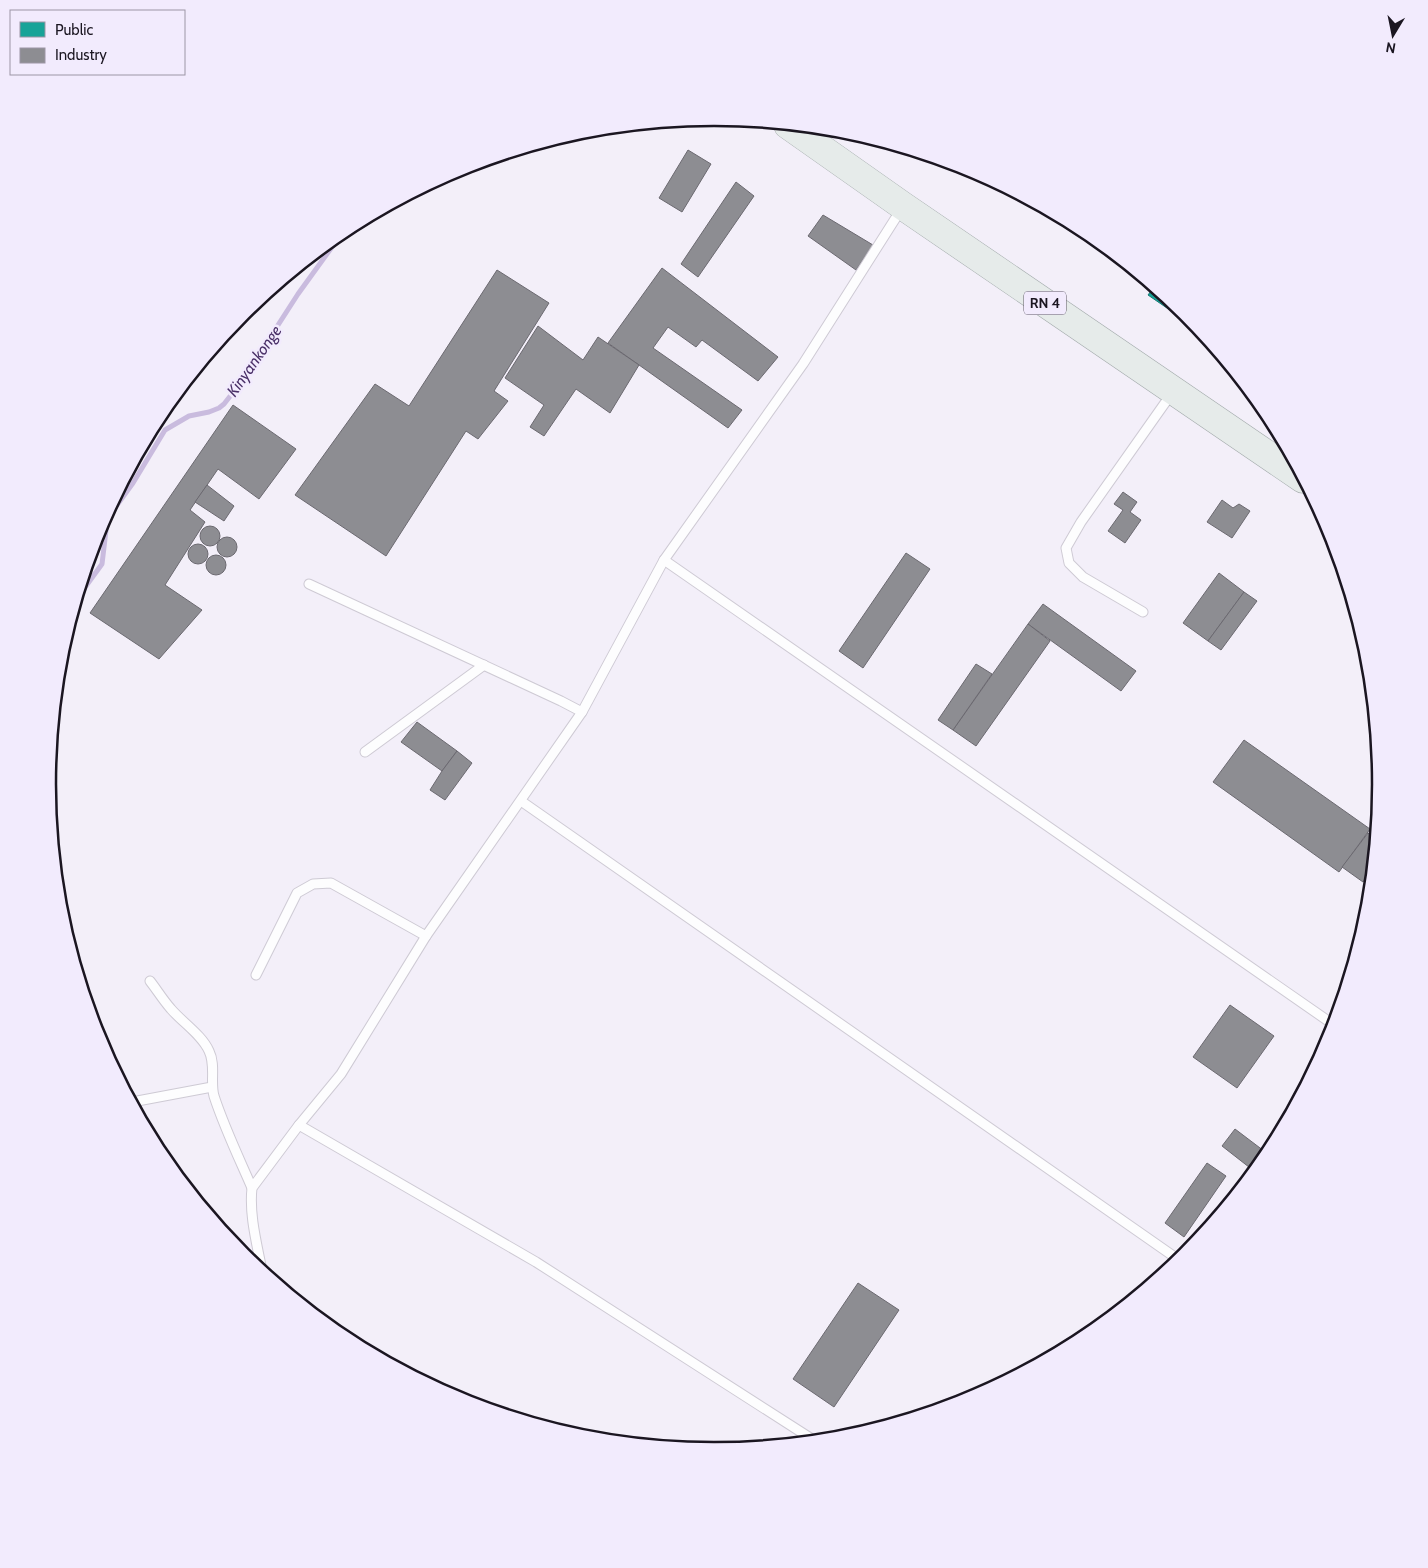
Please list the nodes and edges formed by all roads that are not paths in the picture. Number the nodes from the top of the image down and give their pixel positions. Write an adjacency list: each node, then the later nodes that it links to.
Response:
1 (802, 132): 2 (main road, RN 4)
2 (903, 206): 3 (main road, RN 4); 5 (lane)
3 (1174, 391): 4 (main road, RN 4); 7 (lane)
4 (1293, 472)
5 (664, 560): 9 (lane); 15 (lane)
6 (309, 584): 8 (lane)
7 (1143, 612)
8 (484, 665): 9 (lane); 10 (lane)
9 (582, 712): 11 (lane)
10 (365, 752)
11 (521, 800): 12 (lane); 20 (lane)
12 (426, 936): 13 (lane); 18 (lane)
13 (256, 975)
14 (150, 981): 16 (lane)
15 (1328, 1021)
16 (212, 1086): 17 (lane); 19 (lane)
17 (138, 1101)
18 (299, 1125): 19 (lane); 22 (lane)
19 (252, 1188): 21 (lane)
20 (1172, 1255)
21 (260, 1260)
22 (806, 1435)

